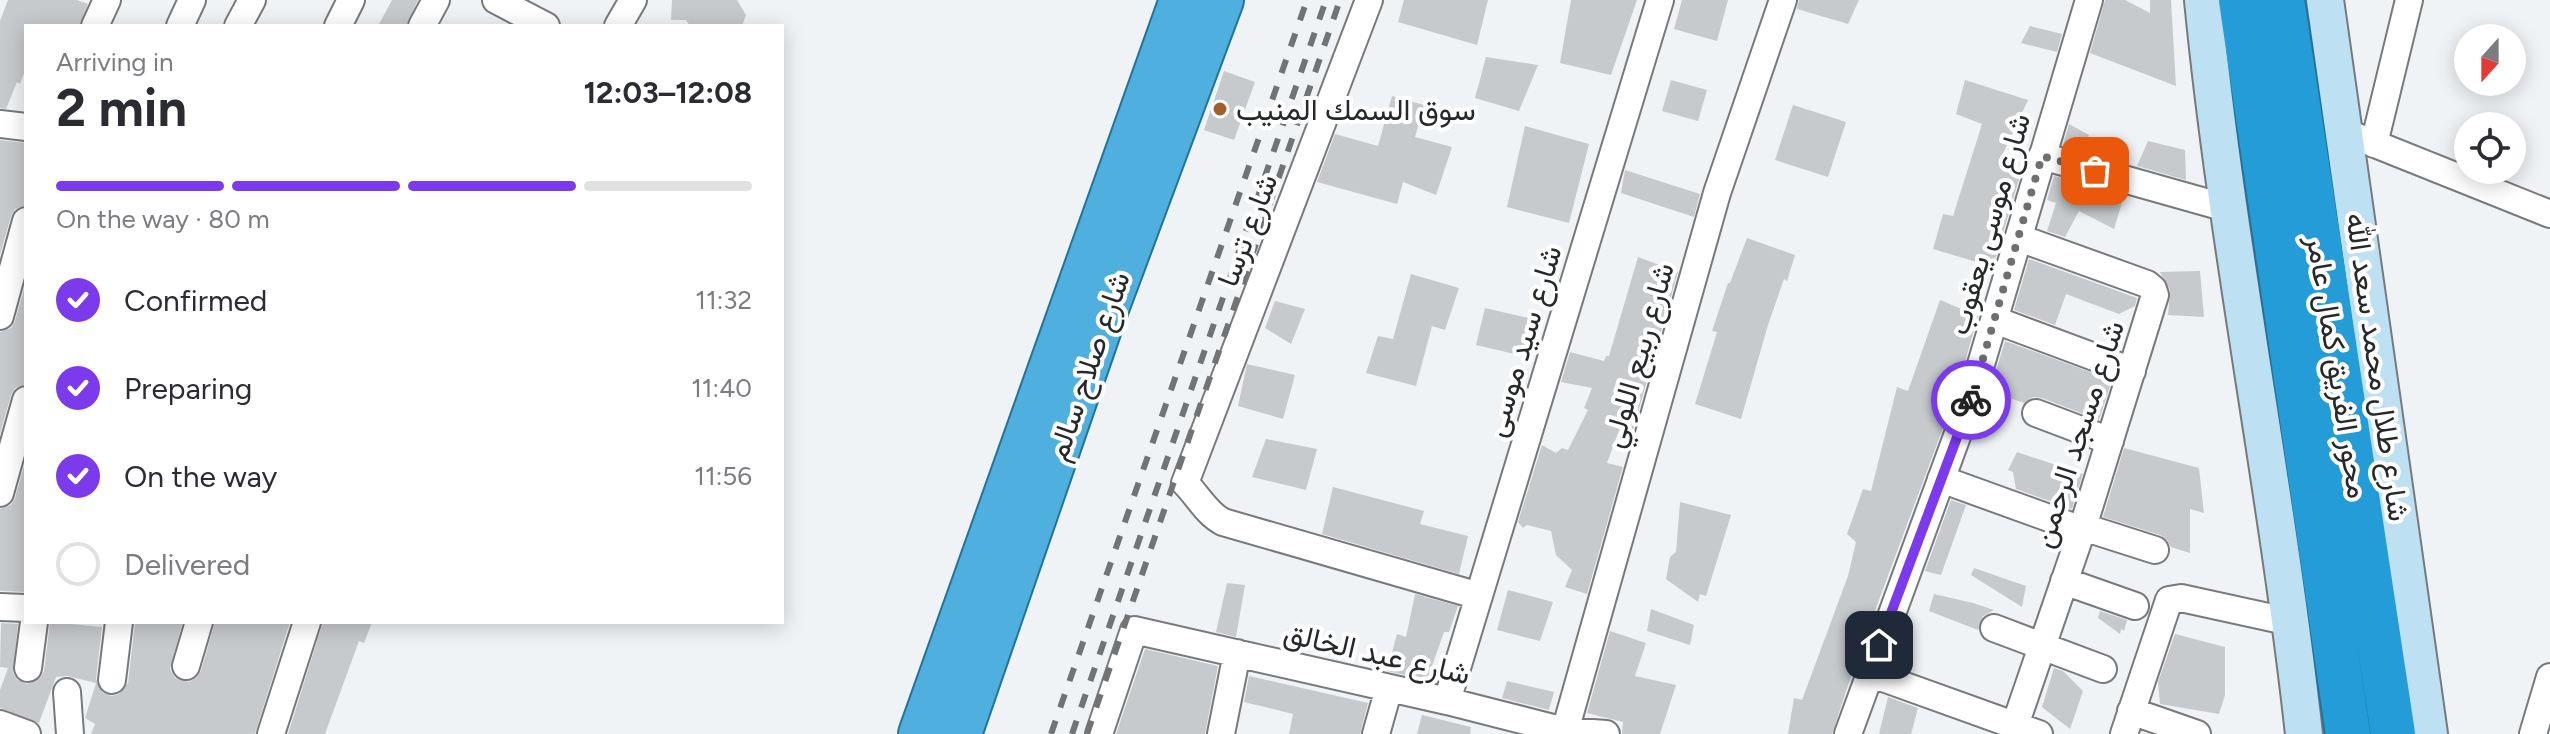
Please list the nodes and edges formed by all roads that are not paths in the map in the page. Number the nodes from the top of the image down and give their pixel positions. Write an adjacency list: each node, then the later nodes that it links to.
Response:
1 (107, 0): 22 (street)
2 (192, 0): 23 (street)
3 (252, 0): 24 (street)
4 (351, 0): 25 (street)
5 (436, 0): 26 (street)
6 (496, 0): 27 (street)
7 (633, 0): 28 (street)
8 (1181, 0): 48 (highway, شارع صلاح سالم)
9 (1222, 0): 48 (highway, شارع صلاح سالم)
10 (1369, 0): 52 (street, شارع ترسا)
11 (1660, 0): 52 (street, شارع سيد موسى)
12 (1783, 0): 77 (street, شارع ربيع اللولي)
13 (2089, 0): 33 (street, شارع موسى يعقوب)
14 (2194, 0): 29 (street)
15 (2203, 0): 29 (main road)
16 (2227, 0): 38 (highway)
17 (2241, 0): 38 (highway, محور الفريق كمال عامر)
18 (2282, 0): 39 (highway, محور الفريق كمال عامر)
19 (2304, 0): 39 (highway)
20 (2325, 0): 32 (main road, شارع طلال محمد سعد الله)
21 (2409, 0): 32 (street)
22 (96, 24)
23 (181, 24)
24 (239, 24)
25 (339, 24)
26 (423, 24)
27 (542, 24)
28 (619, 24)
29 (2208, 46): 34 (main road)
30 (0, 124): 31 (street)
31 (24, 127)
32 (2360, 138): 35 (street); 92 (main road, شارع طلال محمد سعد الله)
33 (2042, 156): 34 (street); 37 (street, شارع موسى يعقوب)
34 (2230, 209): 56 (main road)
35 (2550, 214)
36 (24, 228): 40 (street)
37 (2019, 238): 41 (street, شارع موسى يعقوب); 42 (street, شارع مسجد الرحمن)
38 (2275, 238): 90 (highway, محور الفريق كمال عامر)
39 (2319, 242): 91 (highway, محور الفريق كمال عامر)
40 (0, 316)
41 (1995, 320): 42 (street); 46 (street, شارع موسى يعقوب)
42 (2132, 371): 45 (street, شارع مسجد الرحمن)
43 (24, 407): 47 (street)
44 (2036, 413): 45 (street)
45 (2110, 441): 49 (street, شارع مسجد الرحمن)
46 (1941, 479): 49 (street); 67 (street, شارع موسى يعقوب)
47 (0, 493)
48 (1022, 500): 81 (highway, شارع صلاح سالم); 82 (highway, شارع صلاح سالم)
49 (2083, 528): 50 (street); 51 (street, شارع مسجد الرحمن)
50 (2155, 550)
51 (2064, 581): 53 (street); 62 (street, شارع مسجد الرحمن)
52 (1479, 596): 72 (street, شارع سيد موسى)
53 (2135, 606)
54 (0, 607): 55 (street)
55 (24, 608)
56 (2291, 622): 73 (street); 89 (main road)
57 (34, 624): 65 (street)
58 (119, 624): 69 (street)
59 (198, 624): 64 (street)
60 (306, 624): 80 (street)
61 (1994, 628): 62 (street)
62 (2040, 646): 66 (street); 76 (street, شارع مسجد الرحمن)
63 (1237, 653): 70 (street, شارع عبد الخالق); 83 (street, شارع عبد الخالق); 84 (street)
64 (186, 666)
65 (28, 668)
66 (2103, 669)
67 (1869, 673): 76 (street); 86 (street, شارع موسى يعقوب)
68 (2550, 677): 93 (street)
69 (112, 680)
70 (1389, 688): 72 (street, شارع عبد الخالق); 85 (street)
71 (67, 692): 79 (street)
72 (1447, 701): 75 (street, شارع عبد الخالق)
73 (2128, 723): 88 (street)
74 (0, 724): 78 (street)
75 (1498, 725): 77 (street, شارع عبد الخالق)
76 (2013, 729): 87 (street)
77 (1588, 732)
78 (27, 734)
79 (70, 734)
80 (271, 734)
81 (920, 734)
82 (960, 734)
83 (1099, 734)
84 (1221, 734)
85 (1376, 734)
86 (1848, 734)
87 (2039, 734)
88 (2197, 734)
89 (2304, 734)
90 (2348, 734)
91 (2393, 734)
92 (2429, 734)
93 (2533, 734)

